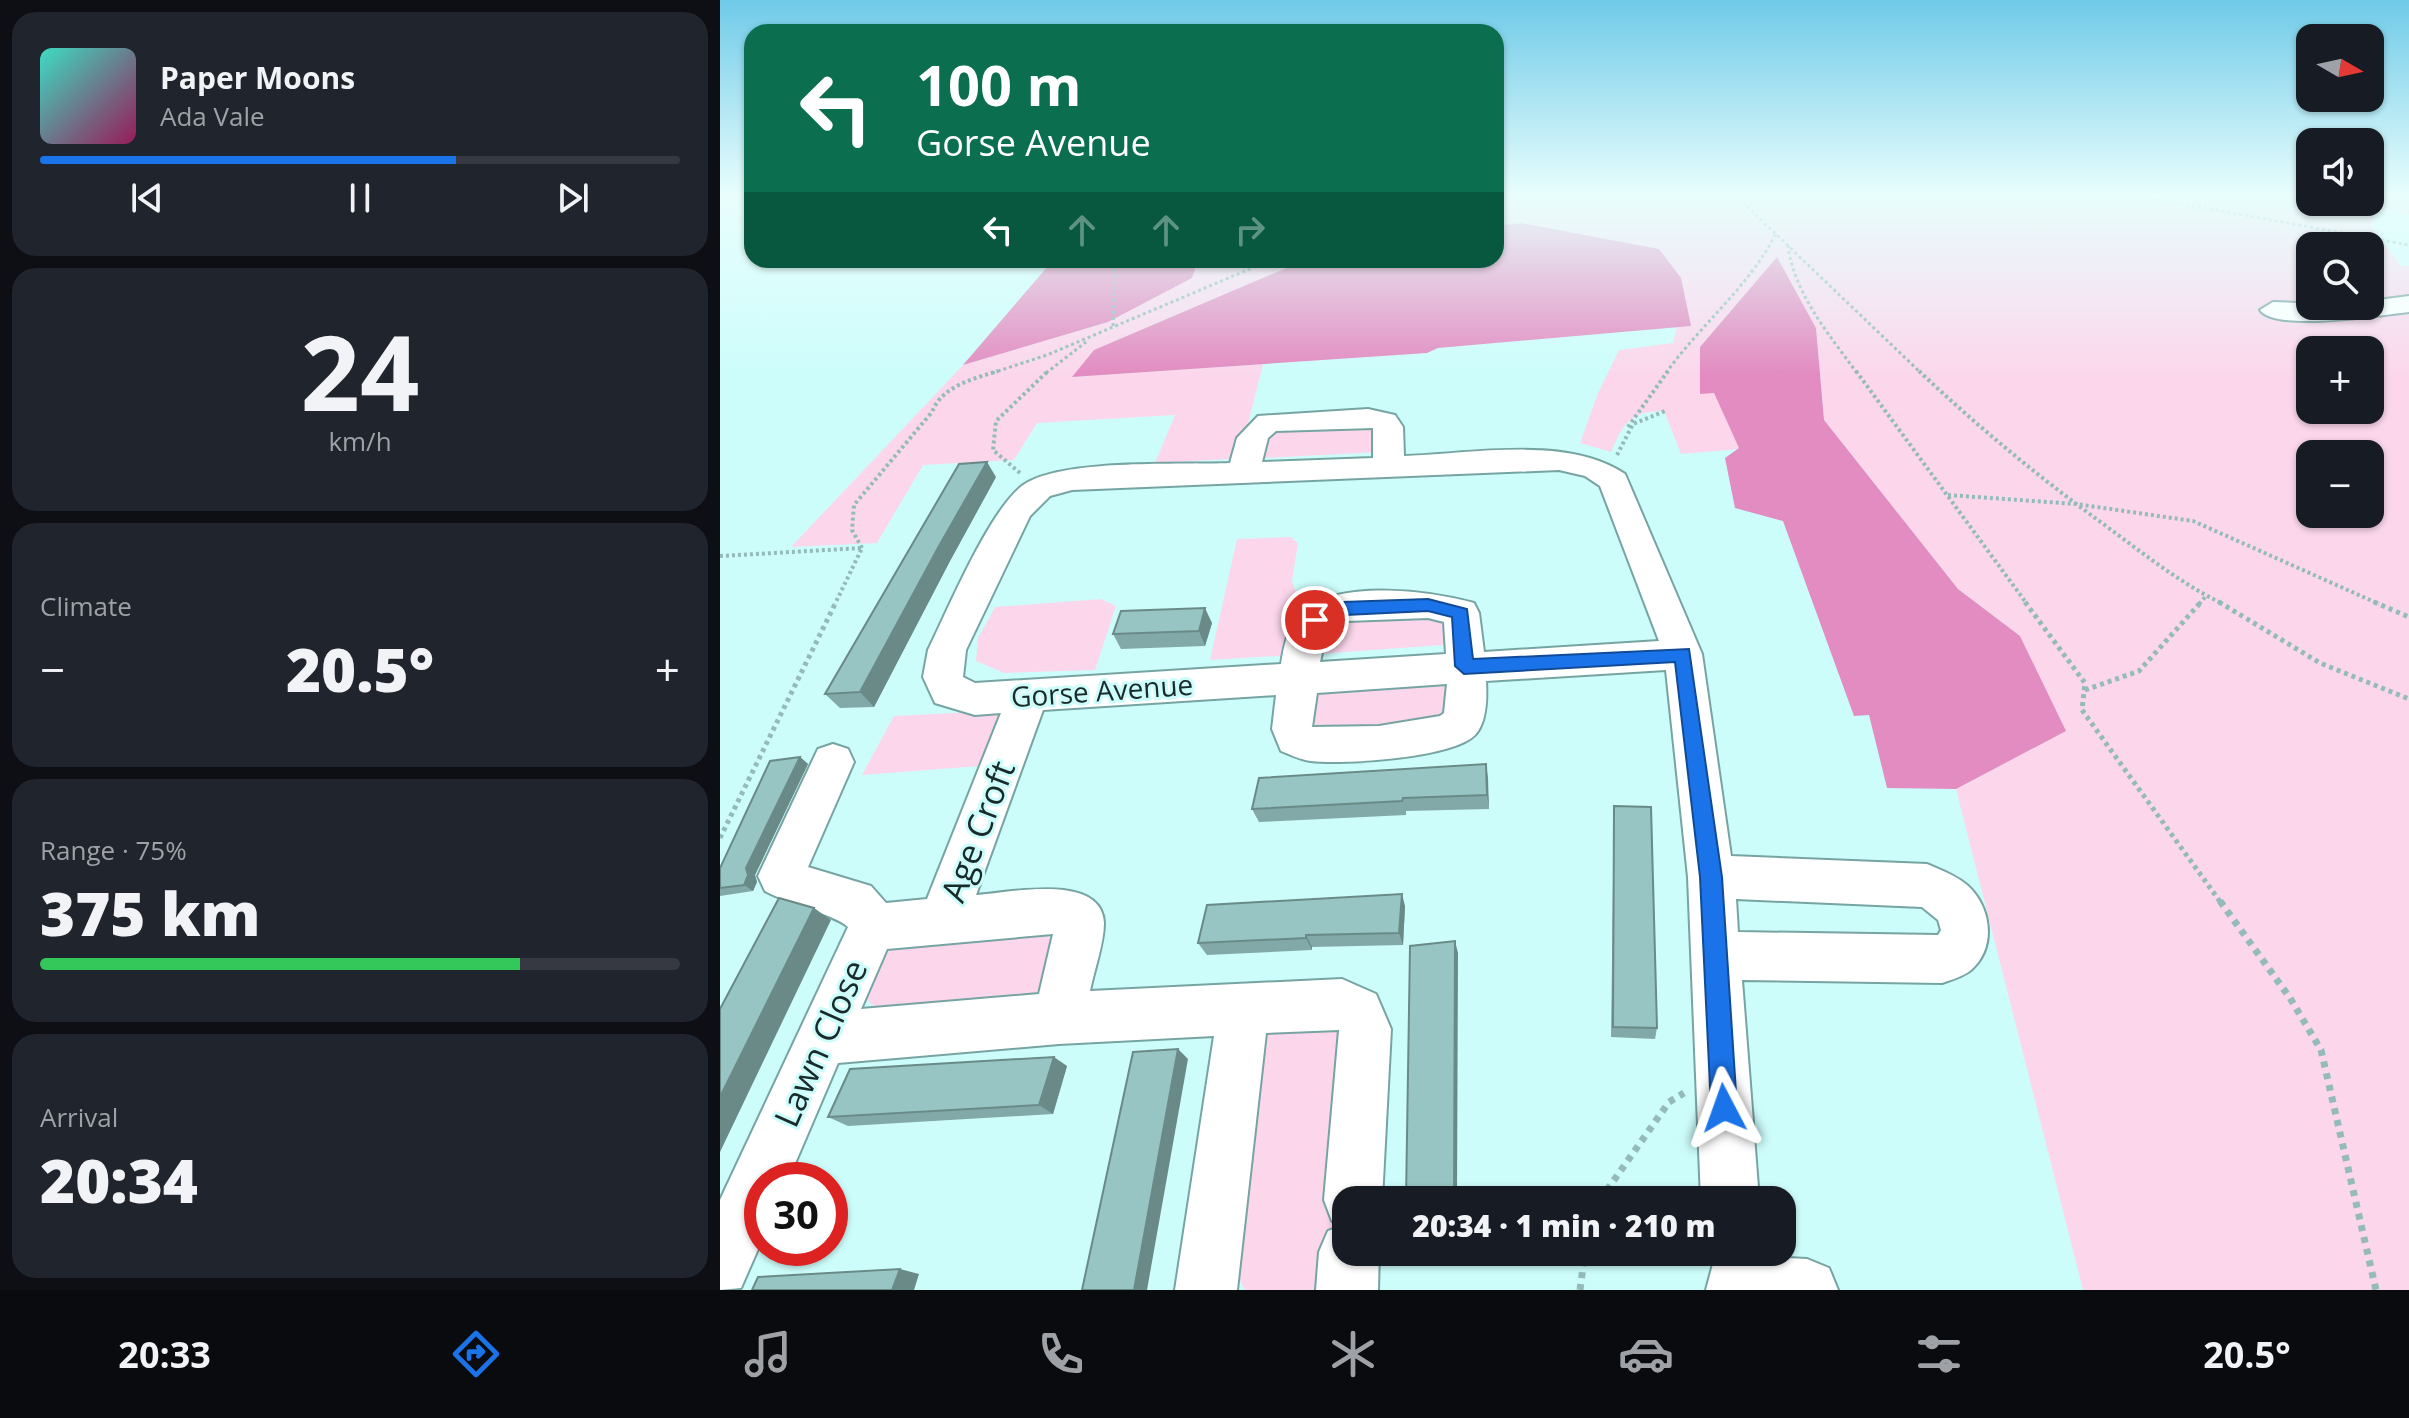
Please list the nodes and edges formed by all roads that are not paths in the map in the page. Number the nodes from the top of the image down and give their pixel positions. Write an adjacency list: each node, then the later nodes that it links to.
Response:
1 (2409, 304): 2 (street)
2 (2273, 310)
3 (1389, 468): 4 (street); 4 (street); 5 (street)
4 (1244, 475): 8 (street, Gorse Avenue)
5 (1683, 654): 6 (street, Gorse Avenue); 10 (street)
6 (1464, 666): 7 (street, Gorse Avenue); 7 (street); 7 (street)
7 (1299, 677): 8 (street, Gorse Avenue)
8 (1028, 696): 11 (street, Age Croft)
9 (833, 762): 12 (street)
10 (1711, 877): 13 (street); 13 (street)
11 (943, 920): 12 (street, Lawn Close); 15 (street, Age Croft)
12 (872, 927): 16 (street, Lawn Close)
13 (1714, 956): 18 (street)
14 (1243, 1011): 15 (street); 17 (street); 22 (street)
15 (1059, 1018): 16 (street)
16 (821, 1038): 20 (street, Lawn Close)
17 (1354, 1186)
18 (1729, 1186)
19 (1348, 1266): 23 (street)
20 (720, 1267)
21 (1734, 1276): 24 (street)
22 (1206, 1290)
23 (1347, 1290)
24 (1807, 1290)

